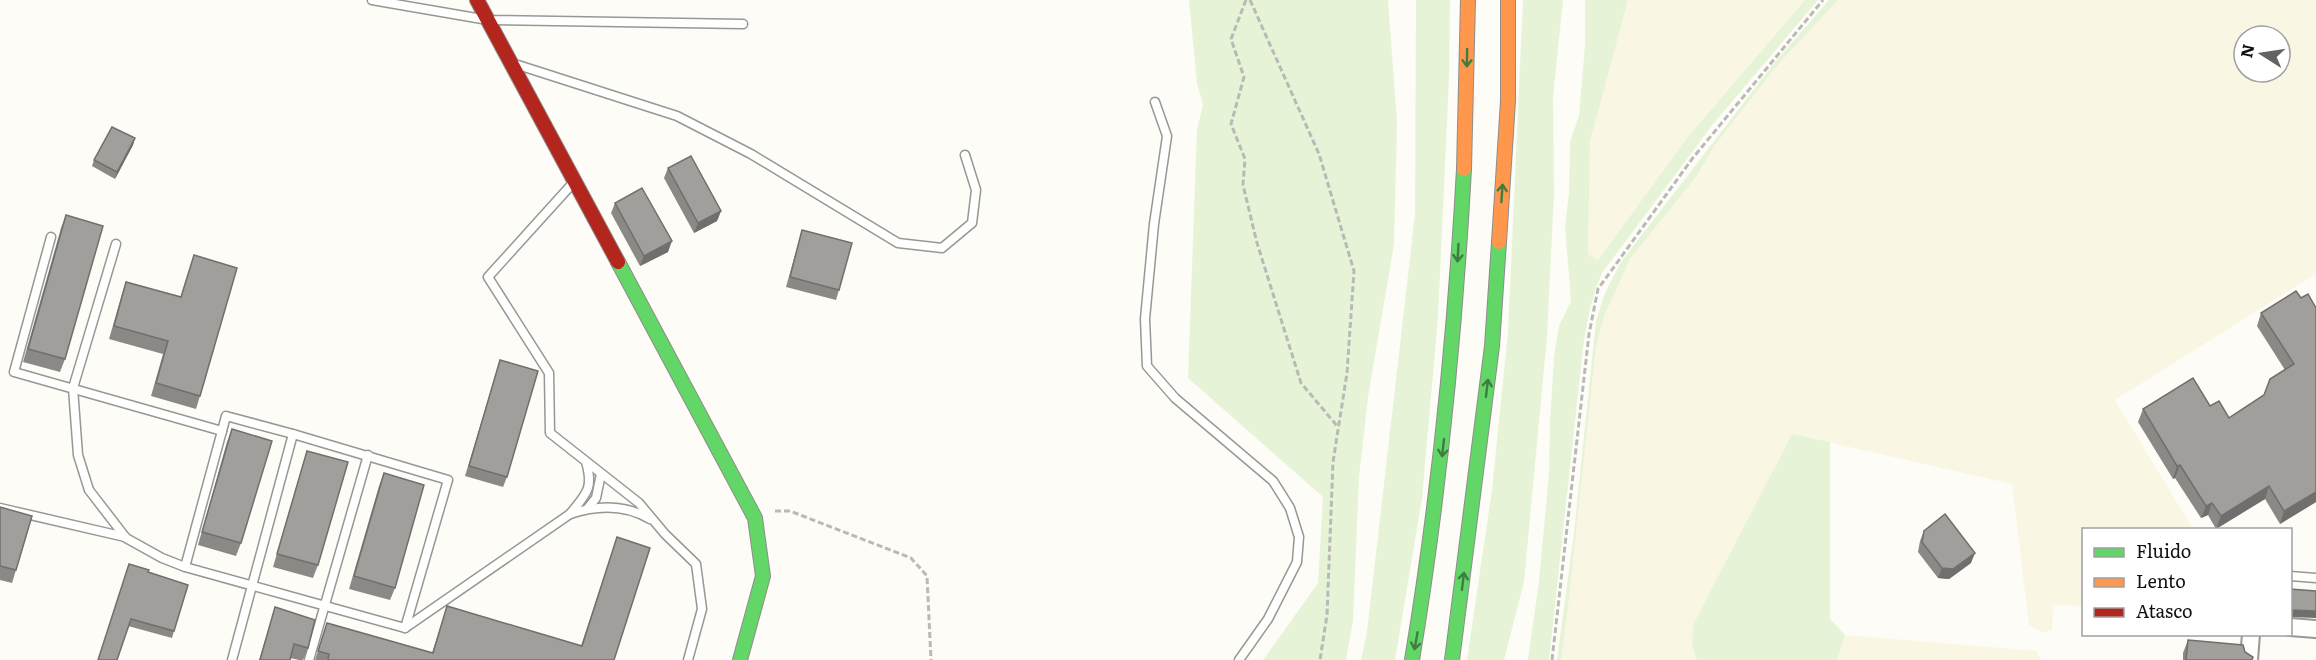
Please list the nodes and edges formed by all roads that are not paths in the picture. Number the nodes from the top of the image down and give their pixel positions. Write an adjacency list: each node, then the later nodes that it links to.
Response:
1 (372, 0): 5 (lane)
2 (477, 0): 5 (main road)
3 (1468, 0): 38 (main road, one-way to 38)
4 (1508, 0): 39 (main road, one-way to 4)
5 (488, 20): 6 (lane); 7 (main road)
6 (743, 24)
7 (512, 63): 9 (lane); 10 (main road)
8 (1155, 102): 37 (lane)
9 (965, 155)
10 (575, 180): 17 (lane); 36 (main road)
11 (51, 237): 13 (lane)
12 (116, 244): 13 (lane)
13 (73, 388): 14 (lane); 23 (lane)
14 (222, 431): 15 (lane); 24 (lane)
15 (293, 434): 16 (lane); 27 (lane)
16 (368, 456): 28 (lane); 30 (lane)
17 (586, 461): 18 (lane); 21 (lane)
18 (601, 474): 20 (lane); 22 (lane)
19 (0, 508): 23 (lane)
20 (588, 508): 21 (lane); 22 (lane)
21 (570, 514): 30 (lane)
22 (655, 522): 35 (lane)
23 (126, 537): 24 (lane)
24 (185, 567): 27 (lane)
25 (2292, 576): 26 (lane)
26 (2316, 578)
27 (252, 585): 28 (lane); 33 (lane)
28 (324, 606): 30 (lane); 34 (lane)
29 (2292, 627): 31 (street)
30 (405, 628)
31 (2316, 629)
32 (2251, 636): 40 (street)
33 (232, 660)
34 (309, 660)
35 (688, 660)
36 (740, 660)
37 (1239, 660)
38 (1412, 660)
39 (1452, 660)
40 (2249, 660)

